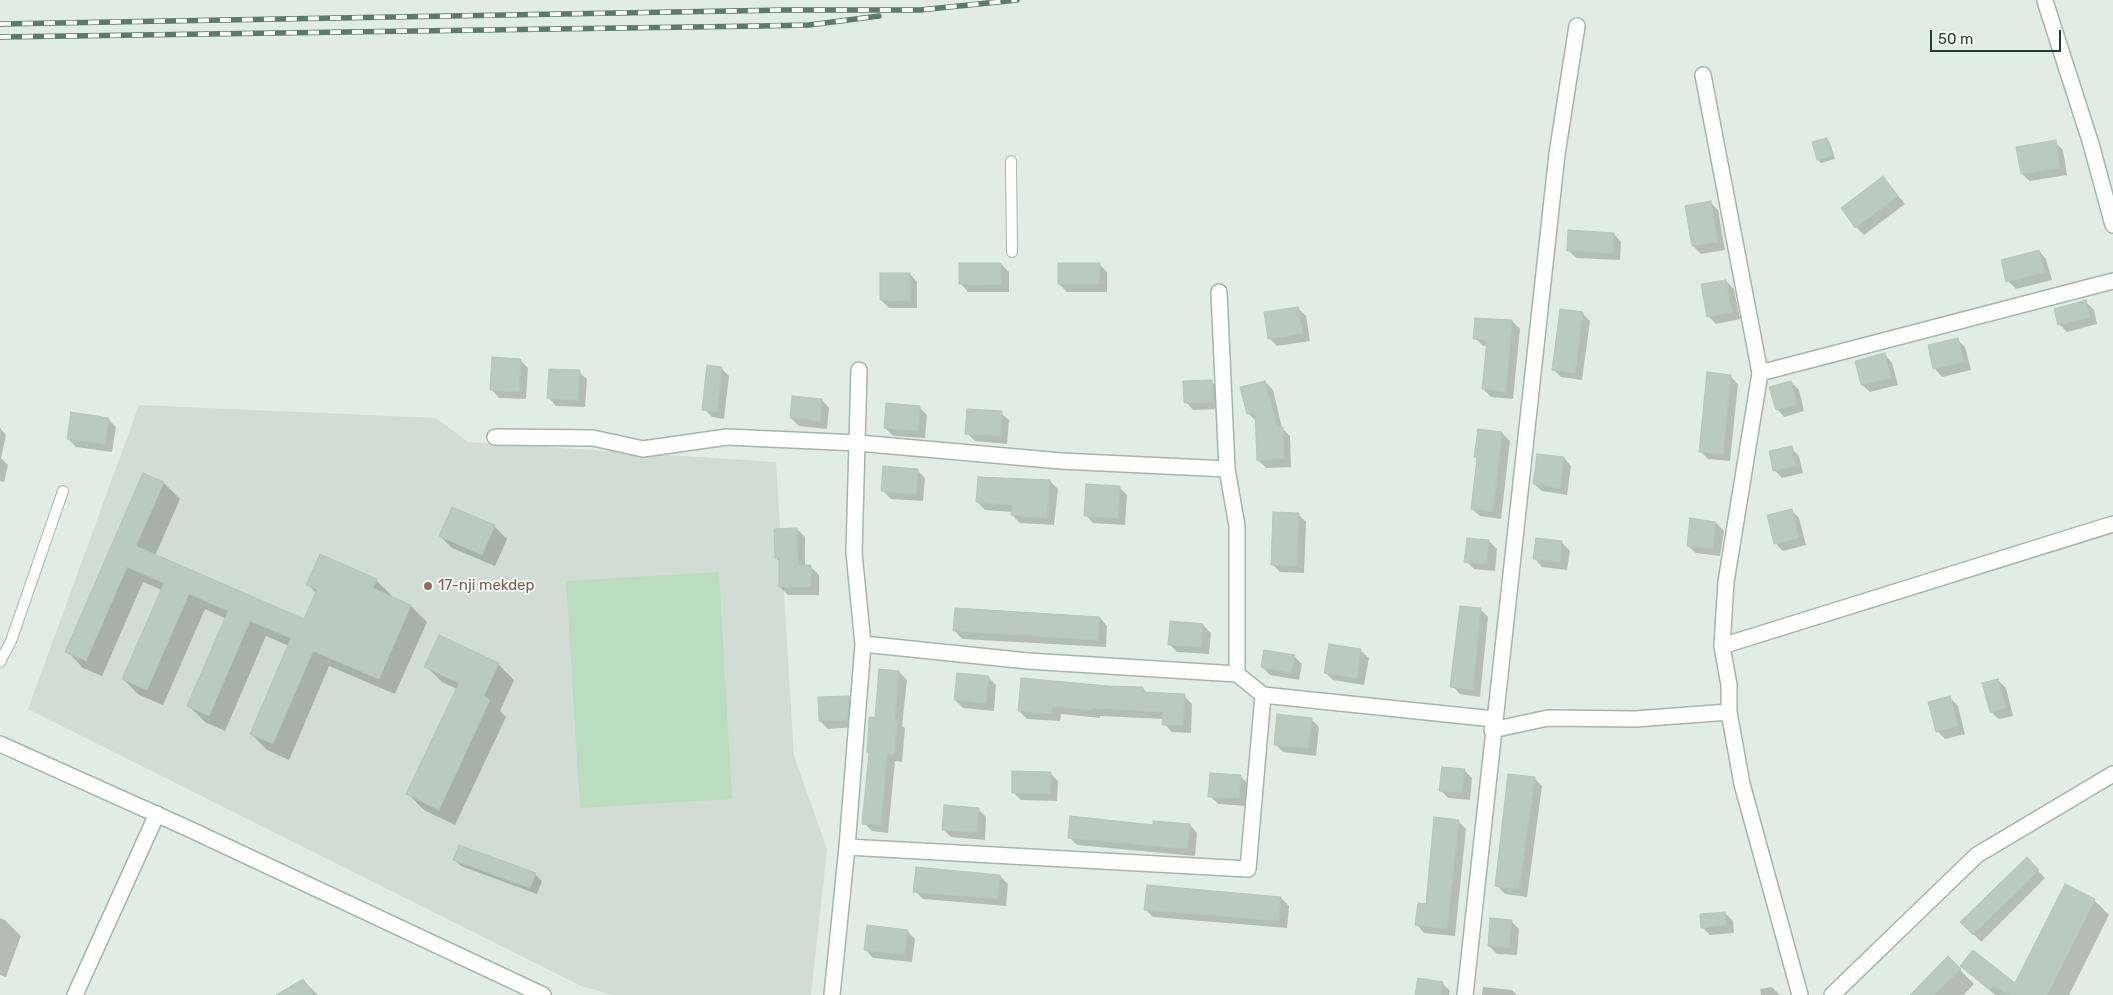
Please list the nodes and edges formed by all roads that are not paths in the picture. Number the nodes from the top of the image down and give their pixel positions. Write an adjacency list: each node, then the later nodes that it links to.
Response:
1 (2045, 1): 5 (street)
2 (1577, 26): 22 (street)
3 (1702, 75): 10 (street)
4 (1011, 161): 6 (lane)
5 (2112, 217)
6 (1012, 252)
7 (2113, 281): 10 (street)
8 (1219, 292): 13 (street)
9 (859, 370): 12 (street)
10 (1760, 373): 17 (street)
11 (495, 437): 12 (street)
12 (858, 443): 13 (street); 16 (street)
13 (1227, 469): 19 (street)
14 (63, 491): 18 (lane)
15 (2113, 524): 17 (street)
16 (862, 644): 19 (street); 26 (street)
17 (1722, 646): 21 (street)
18 (0, 662)
19 (1237, 674): 20 (street)
20 (1263, 695): 22 (street); 26 (street)
21 (1729, 712): 22 (street); 31 (street)
22 (1493, 724): 30 (street)
23 (0, 744): 25 (street)
24 (2113, 774): 32 (street)
25 (157, 814): 27 (street); 28 (street)
26 (847, 847): 29 (street)
27 (75, 995)
28 (543, 995)
29 (832, 995)
30 (1465, 995)
31 (1800, 995)
32 (1832, 995)

